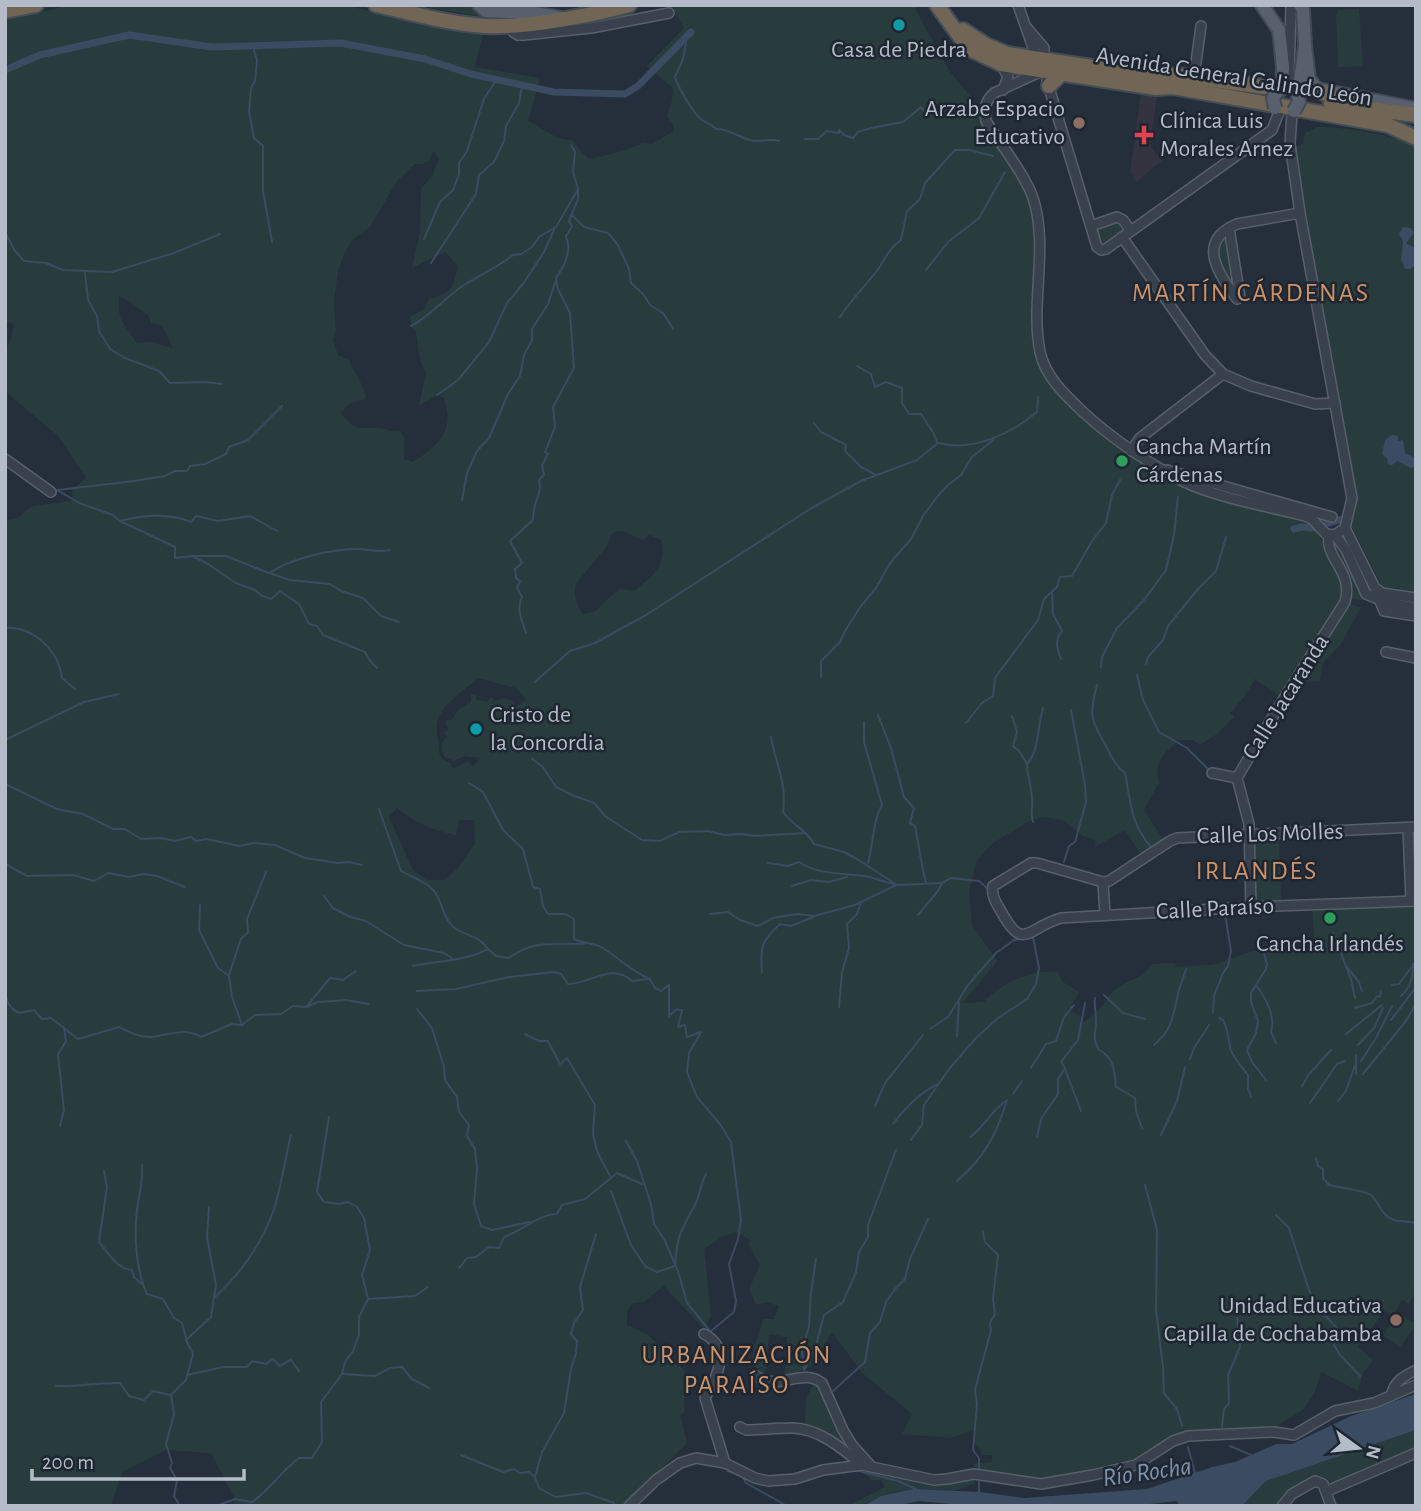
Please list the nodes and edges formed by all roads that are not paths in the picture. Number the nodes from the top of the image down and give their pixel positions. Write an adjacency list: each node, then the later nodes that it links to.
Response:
1 (36, 5): 9 (highway)
2 (376, 5): 14 (highway)
3 (479, 5): 11 (main road)
4 (937, 5): 12 (highway)
5 (1018, 5): 17 (street)
6 (1262, 5): 23 (main road)
7 (625, 6): 11 (highway); 13 (street)
8 (1299, 6): 16 (main road); 23 (street)
9 (5, 11)
10 (669, 13): 13 (street)
11 (570, 14): 14 (highway)
12 (950, 20): 17 (highway); 18 (highway)
13 (628, 21): 14 (street)
14 (512, 25)
15 (1201, 26): 20 (street)
16 (1305, 46): 25 (main road); 26 (main road)
17 (1042, 59): 18 (highway); 19 (highway, Avenida General Galindo León); 19 (highway); 22 (street); 24 (street)
18 (1001, 64): 24 (street)
19 (1064, 68): 21 (highway, Avenida General Galindo León); 22 (highway)
20 (1194, 77): 21 (highway); 23 (highway)
21 (1159, 82): 26 (highway, Avenida General Galindo León); 28 (highway); 31 (highway, Avenida General Galindo León)
22 (1049, 86): 33 (street)
23 (1281, 89): 26 (main road); 28 (main road, bridge)
24 (1003, 90): 39 (street)
25 (1321, 92): 27 (main road); 29 (highway)
26 (1302, 99): 28 (main road, bridge); 29 (highway); 31 (highway)
27 (1416, 109)
28 (1284, 111): 31 (main road); 32 (street); 35 (street)
29 (1401, 112): 30 (highway)
30 (1416, 115)
31 (1413, 132)
32 (1300, 213): 34 (street); 38 (street)
33 (1091, 226): 35 (street); 36 (street)
34 (1229, 228): 34 (street)
35 (1131, 231): 36 (street)
36 (1122, 237): 37 (street)
37 (1223, 374): 38 (street); 39 (street)
38 (1335, 403): 44 (street)
39 (1131, 451): 41 (street)
40 (5, 459): 42 (street)
41 (1165, 470): 43 (street); 46 (street)
42 (51, 492)
43 (1332, 516): 44 (street); 46 (street)
44 (1347, 516): 45 (street)
45 (1345, 528): 46 (street); 47 (street)
46 (1329, 533): 47 (street); 54 (street, Calle Jacaranda)
47 (1375, 596): 48 (street); 49 (street); 50 (street)
48 (1416, 598)
49 (1416, 608)
50 (1416, 617)
51 (1386, 652): 52 (street)
52 (1416, 658)
53 (1212, 773): 54 (street)
54 (1237, 778): 56 (street, Calle Jacaranda)
55 (1412, 828): 56 (street, Calle Los Molles); 58 (street)
56 (1249, 836): 57 (street, Calle Los Molles); 59 (street, Calle Jacaranda)
57 (1103, 882): 60 (street); 60 (street, Calle Paraíso)
58 (1414, 901): 59 (street, Calle Paraíso)
59 (1251, 907): 60 (street, Calle Paraíso)
60 (1105, 915)
61 (704, 1334): 68 (street)
62 (1416, 1370): 65 (street)
63 (755, 1375): 69 (street)
64 (1416, 1385): 65 (street)
65 (1391, 1396): 69 (street)
66 (740, 1427): 69 (street)
67 (1416, 1453): 70 (street)
68 (725, 1463): 69 (street); 71 (street)
69 (866, 1466)
70 (1326, 1491): 72 (street); 73 (street)
71 (629, 1506)
72 (1282, 1506)
73 (1331, 1506)

